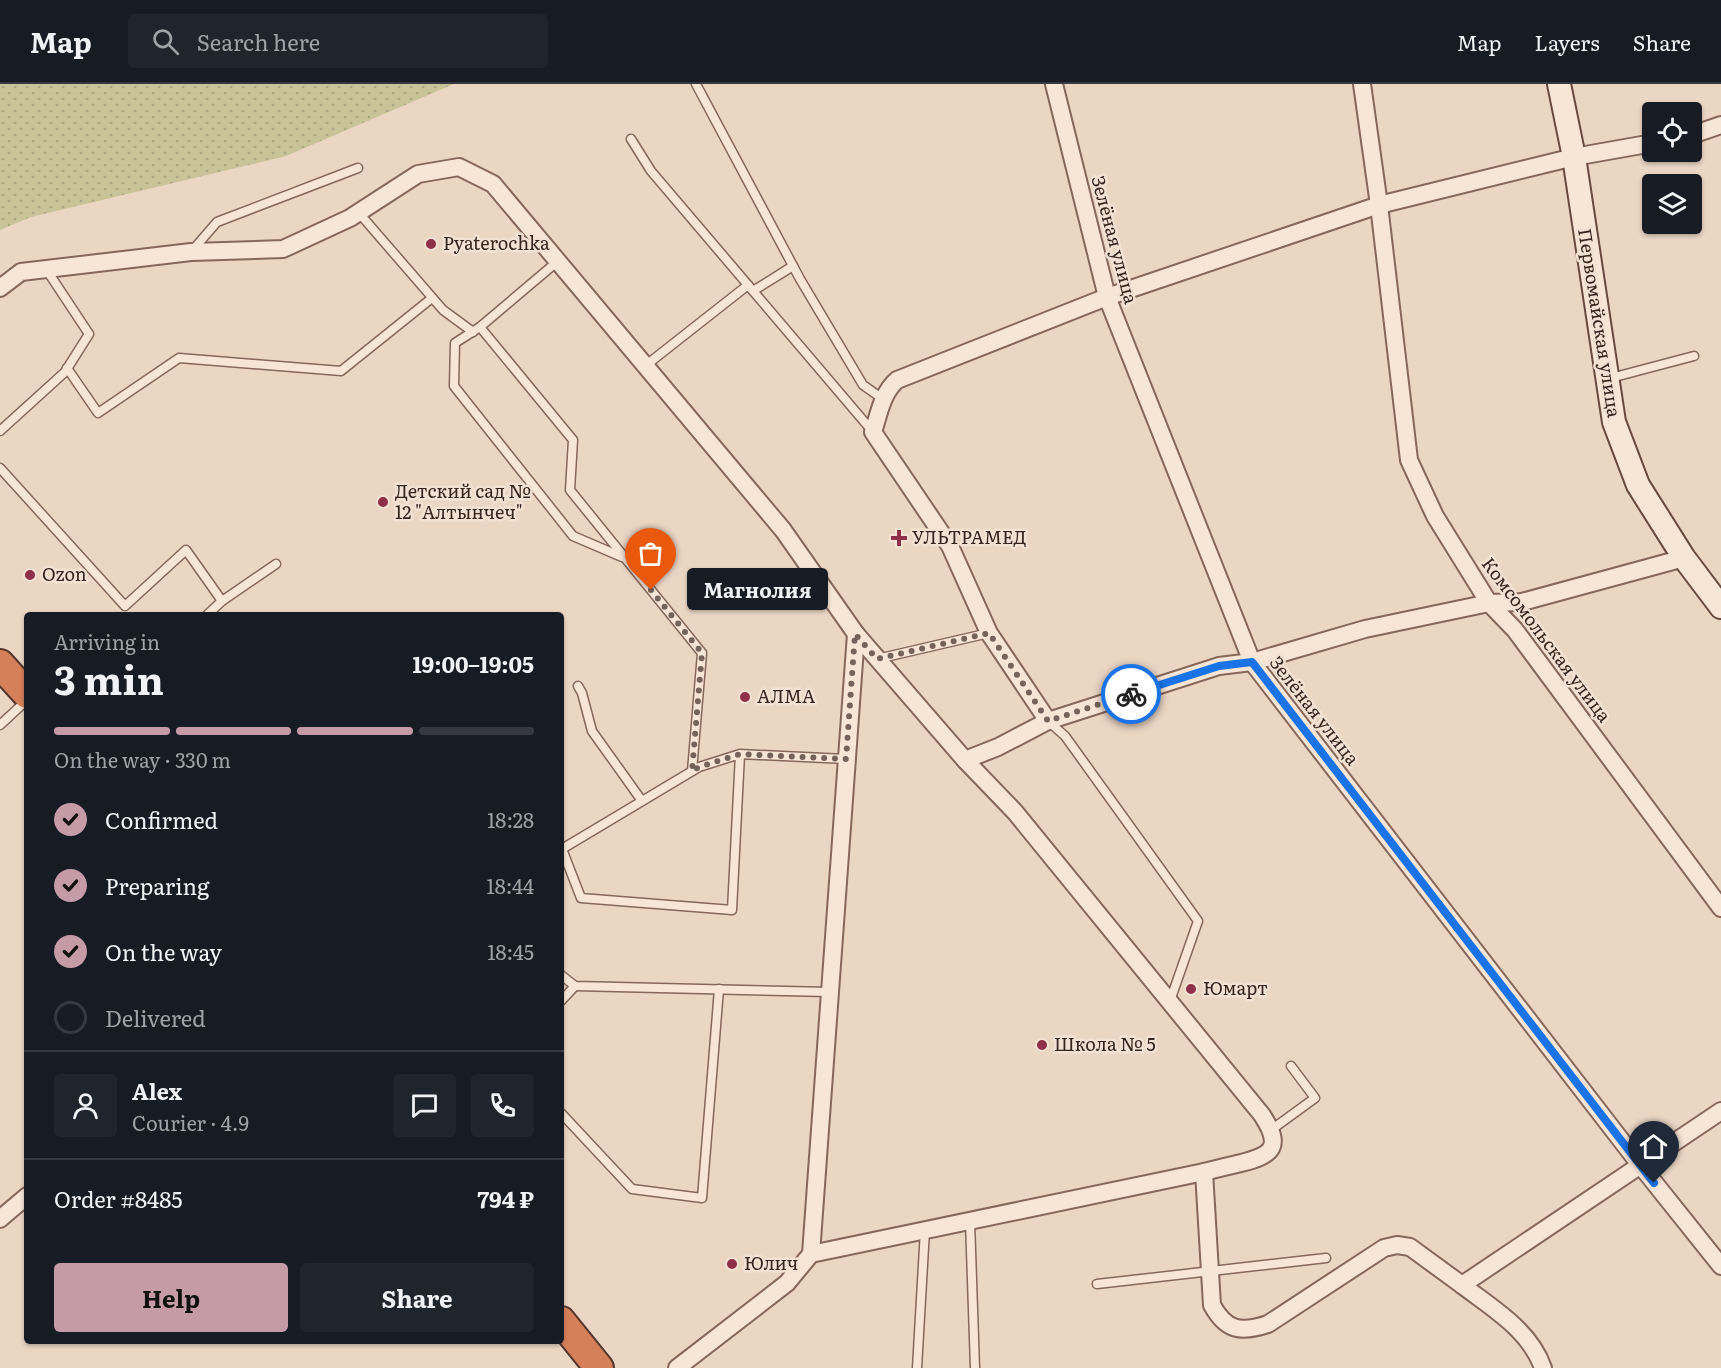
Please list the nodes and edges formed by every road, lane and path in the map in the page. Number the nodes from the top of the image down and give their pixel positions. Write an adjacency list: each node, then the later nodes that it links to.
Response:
1 (696, 84): 15 (lane)
2 (1054, 84): 19 (street, Зелёная улица)
3 (1362, 84): 11 (street, Комсомольская улица)
4 (1559, 84): 9 (street, Первомайская улица)
5 (1721, 125): 6 (street)
6 (1702, 132)
7 (631, 139): 18 (lane)
8 (1642, 145): 9 (street)
9 (1574, 157): 11 (street); 25 (street, Первомайская улица)
10 (358, 168): 13 (lane)
11 (1379, 205): 19 (street); 34 (street, Комсомольская улица)
12 (359, 213): 13 (street); 14 (street); 20 (lane)
13 (191, 252): 16 (street)
14 (558, 261): 21 (lane); 23 (street)
15 (793, 266): 18 (lane); 26 (lane)
16 (46, 268): 17 (street); 24 (lane)
17 (0, 288)
18 (750, 288): 23 (lane); 28 (lane)
19 (1107, 297): 26 (street); 40 (street, Зелёная улица)
20 (432, 298): 21 (lane); 24 (lane)
21 (476, 329): 31 (lane); 31 (lane)
22 (1694, 356): 25 (lane)
23 (645, 366): 38 (street)
24 (67, 368): 27 (lane)
25 (1607, 379): 30 (street, Первомайская улица)
26 (883, 399): 28 (street)
27 (0, 431)
28 (873, 432): 37 (street)
29 (0, 468): 33 (lane)
30 (1684, 558): 34 (street); 35 (street, Первомайская улица)
31 (625, 559): 50 (lane)
32 (276, 564): 33 (lane)
33 (222, 601): 36 (lane)
34 (1489, 603): 40 (street); 54 (street, Комсомольская улица)
35 (1721, 607)
36 (210, 612)
37 (989, 633): 39 (lane); 45 (street)
38 (855, 634): 39 (street); 48 (street)
39 (877, 659): 49 (street)
40 (1252, 662): 45 (street); 65 (street, Зелёная улица)
41 (0, 664): 43 (highway)
42 (578, 686): 51 (lane)
43 (24, 691)
44 (24, 703): 46 (lane)
45 (1048, 721): 49 (street); 60 (lane)
46 (0, 725)
47 (740, 754): 48 (lane); 50 (lane); 53 (lane)
48 (846, 759): 58 (street)
49 (965, 760): 60 (street)
50 (692, 771): 51 (lane)
51 (642, 801): 52 (lane)
52 (564, 848)
53 (564, 854)
54 (1721, 908)
55 (564, 977): 56 (lane)
56 (575, 986): 57 (lane); 59 (lane)
57 (719, 989): 58 (lane); 63 (lane)
58 (830, 992): 71 (street)
59 (564, 998)
60 (1170, 1002): 64 (street)
61 (1291, 1066): 64 (lane)
62 (1721, 1111): 65 (street)
63 (564, 1116)
64 (1271, 1130): 66 (street)
65 (1641, 1166): 73 (street, Зелёная улица); 76 (street)
66 (1204, 1172): 69 (street); 74 (street)
67 (24, 1199): 68 (street)
68 (0, 1219)
69 (970, 1221): 70 (street); 81 (lane)
70 (925, 1230): 71 (street); 80 (lane)
71 (811, 1254): 79 (street)
72 (1326, 1258): 74 (lane)
73 (1721, 1266)
74 (1210, 1271): 75 (lane); 76 (street)
75 (1097, 1284)
76 (1462, 1285): 82 (street)
77 (564, 1325): 78 (highway)
78 (599, 1368)
79 (677, 1368)
80 (917, 1368)
81 (975, 1368)
82 (1543, 1368)

